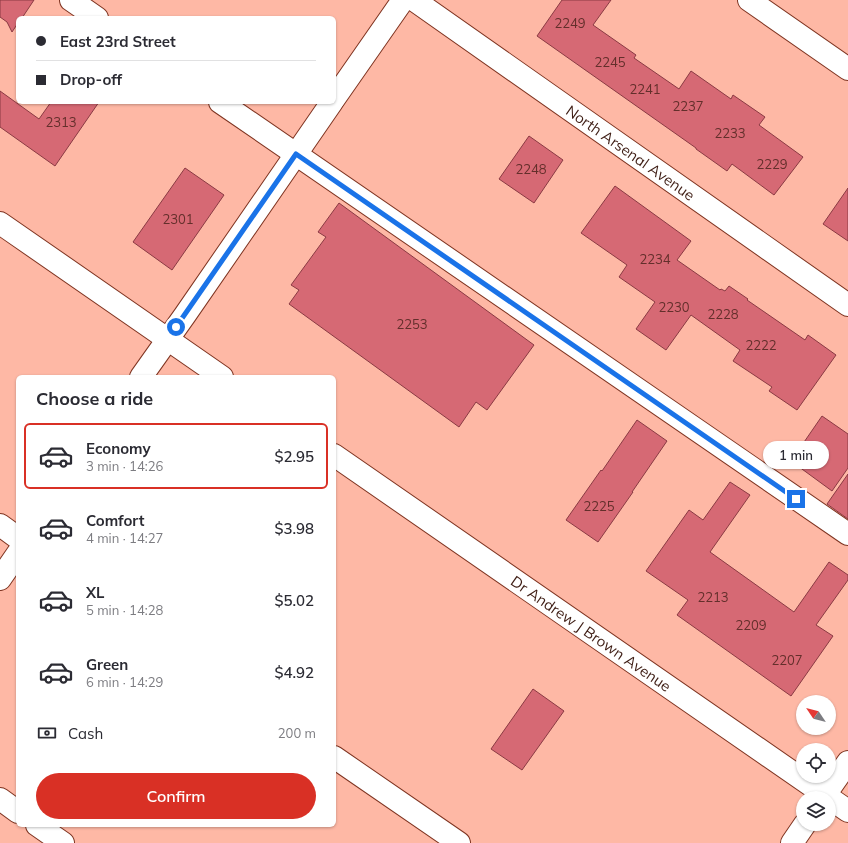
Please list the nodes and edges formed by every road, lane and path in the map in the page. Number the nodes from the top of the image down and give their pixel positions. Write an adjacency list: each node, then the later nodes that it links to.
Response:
1 (71, 0): 5 (street)
2 (403, 0): 7 (street)
3 (414, 0): 12 (street, North Arsenal Avenue)
4 (749, 0): 6 (street)
5 (95, 16)
6 (848, 69)
7 (336, 96)
8 (223, 104): 10 (street)
9 (331, 104): 10 (street)
10 (296, 154): 13 (street); 18 (street)
11 (0, 223): 13 (street)
12 (848, 305)
13 (168, 339): 14 (street); 15 (street)
14 (142, 375)
15 (219, 375)
16 (336, 456): 24 (street, Dr Andrew J Brown Avenue)
17 (0, 526): 19 (street)
18 (848, 534)
19 (16, 537)
20 (16, 556): 21 (street)
21 (0, 580)
22 (336, 758): 33 (street)
23 (848, 762): 25 (street)
24 (817, 791)
25 (828, 791)
26 (0, 799): 28 (street)
27 (836, 804): 29 (street, Dr Andrew J Brown Avenue)
28 (16, 811)
29 (848, 811)
30 (40, 827): 32 (street)
31 (800, 831): 34 (street)
32 (63, 843)
33 (459, 843)
34 (792, 843)

